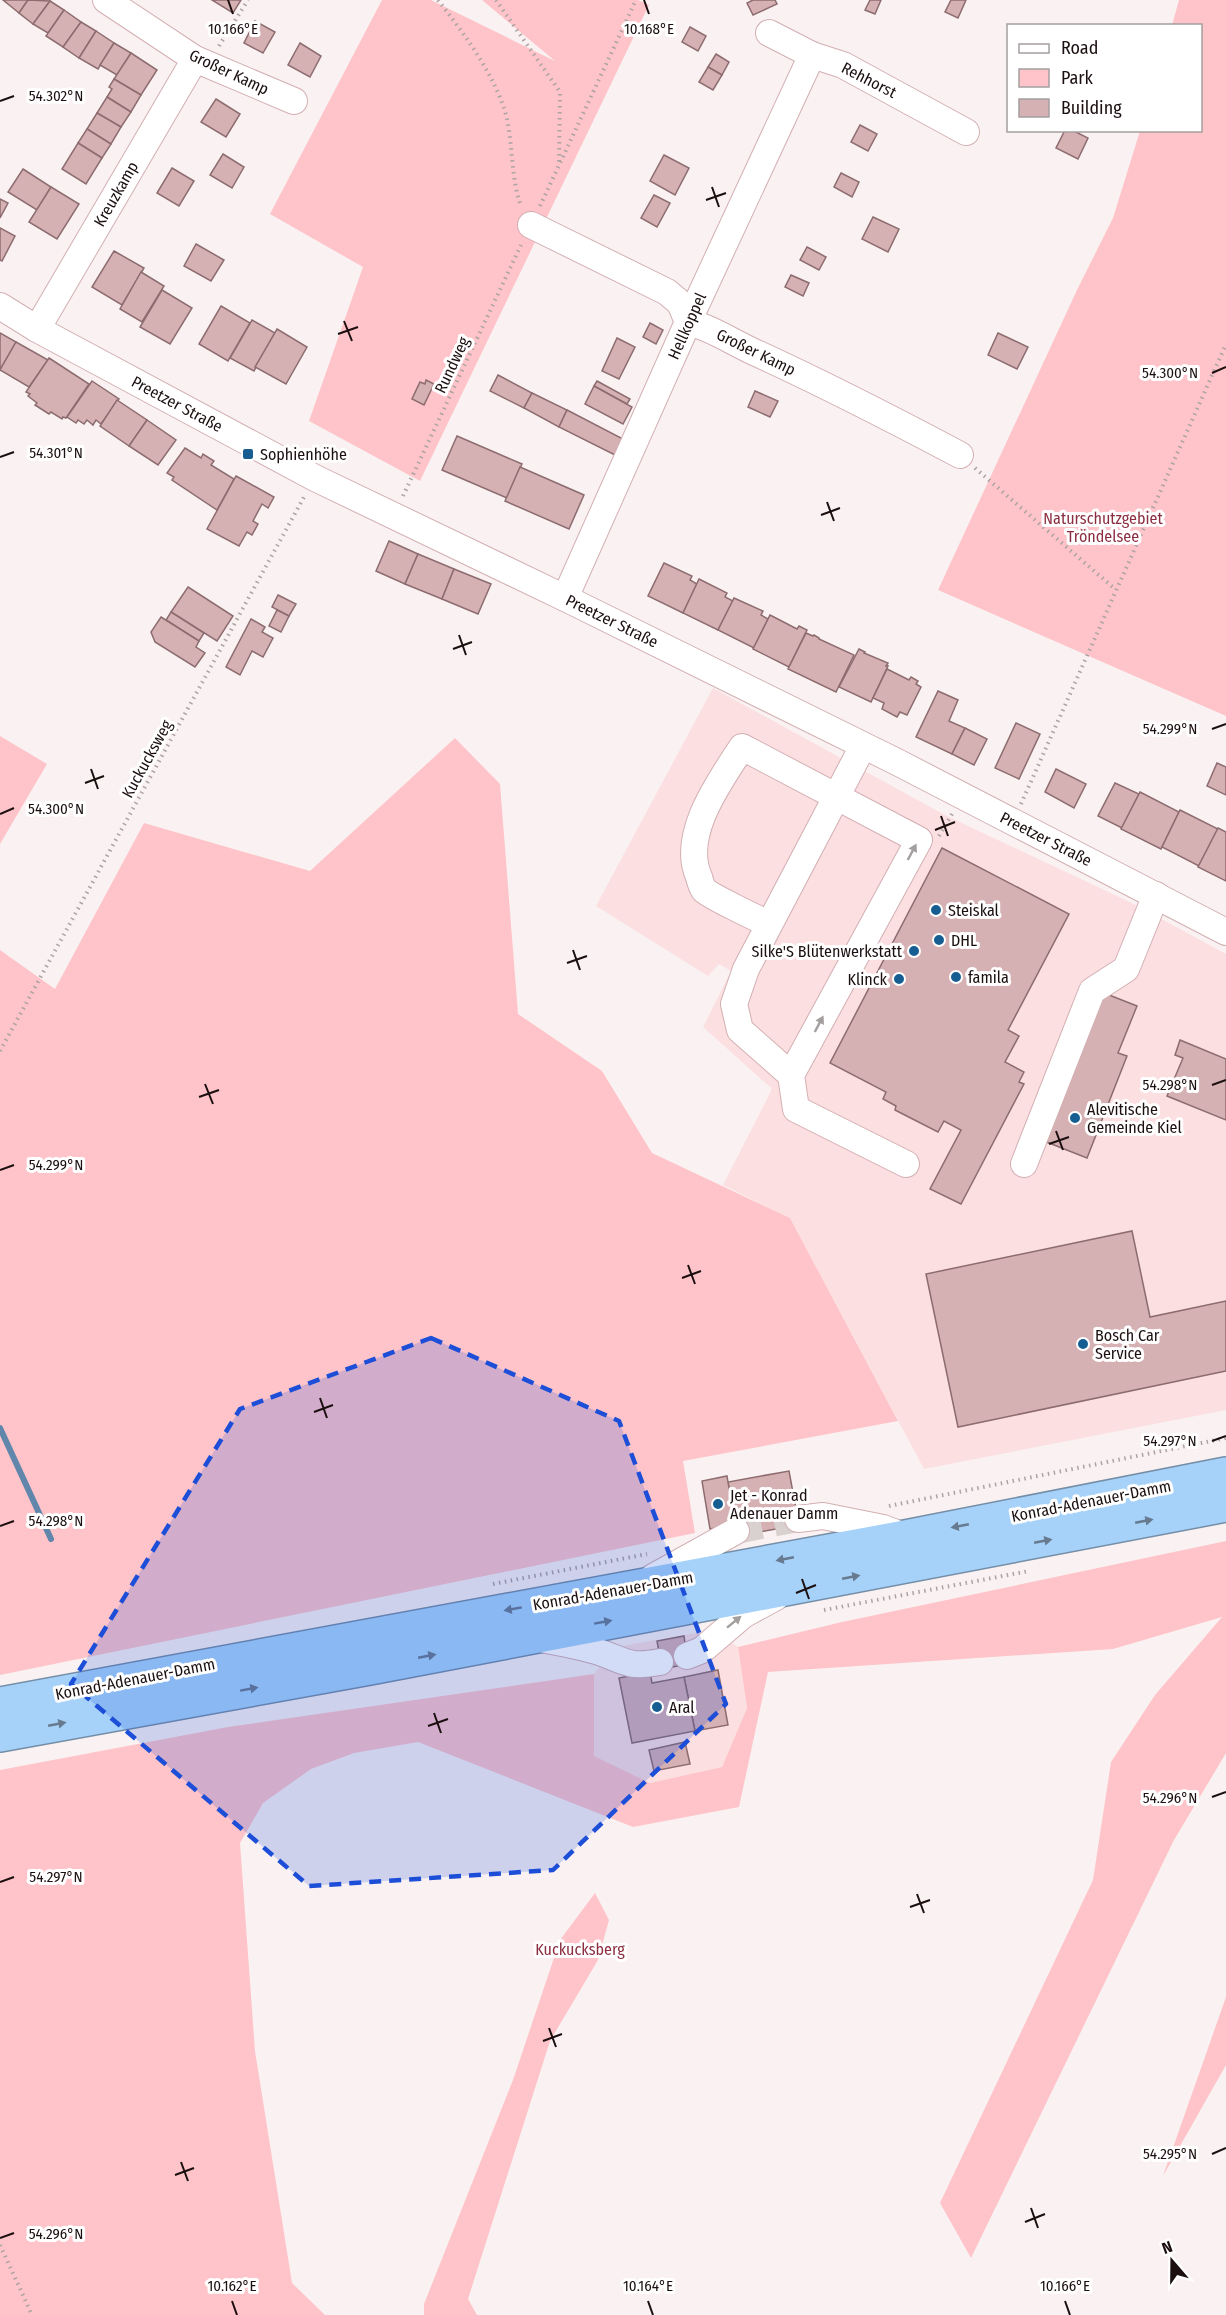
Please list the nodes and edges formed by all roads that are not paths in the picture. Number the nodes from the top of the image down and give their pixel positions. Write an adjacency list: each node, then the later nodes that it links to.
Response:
1 (106, 0): 4 (street, Großer Kamp)
2 (769, 33): 3 (street, Rehhorst)
3 (812, 56): 6 (street, Rehhorst); 9 (street, Hellkoppel)
4 (202, 62): 5 (street, Großer Kamp); 10 (street, Kreuzkamp)
5 (294, 101)
6 (966, 132)
7 (531, 225): 9 (street)
8 (0, 306): 10 (street, Preetzer Straße)
9 (688, 322): 11 (street, Großer Kamp); 12 (street, Hellkoppel)
10 (37, 329): 12 (street, Preetzer Straße)
11 (960, 455)
12 (565, 598): 13 (street, Preetzer Straße)
13 (863, 746): 14 (street); 15 (street, Preetzer Straße)
14 (837, 797): 16 (street); 16 (street); 18 (street, one-way to 14)
15 (1156, 895): 17 (street, Preetzer Straße); 20 (street)
16 (769, 924): 18 (street)
17 (1226, 932)
18 (791, 1075): 19 (street)
19 (906, 1164)
20 (1024, 1164)
21 (1226, 1474): 25 (highway, Konrad-Adenauer-Damm, one-way to 25)
22 (1226, 1505): 27 (highway, Konrad-Adenauer-Damm, one-way to 22)
23 (798, 1519): 25 (street)
24 (736, 1531): 26 (street)
25 (905, 1537): 26 (highway, Konrad-Adenauer-Damm, one-way to 26)
26 (633, 1587): 31 (highway, Konrad-Adenauer-Damm, one-way to 31)
27 (794, 1587): 28 (highway, Konrad-Adenauer-Damm, one-way to 27); 29 (street, one-way to 27)
28 (525, 1637): 30 (street); 32 (highway, Konrad-Adenauer-Damm, one-way to 28)
29 (687, 1656)
30 (660, 1662)
31 (0, 1704)
32 (0, 1735)

